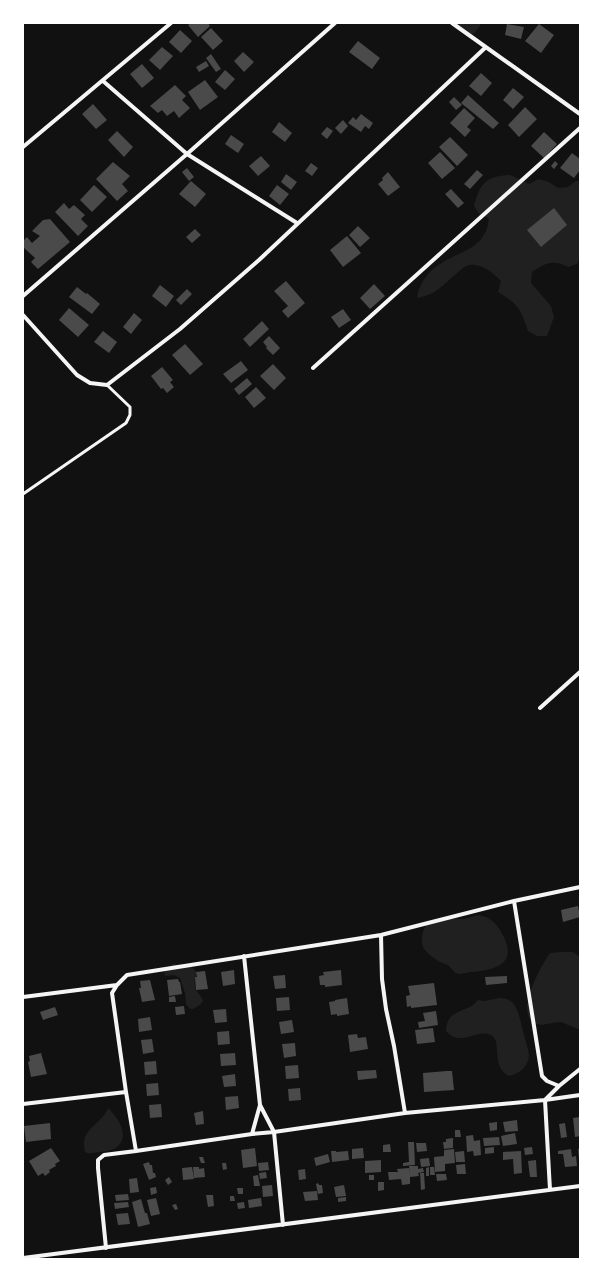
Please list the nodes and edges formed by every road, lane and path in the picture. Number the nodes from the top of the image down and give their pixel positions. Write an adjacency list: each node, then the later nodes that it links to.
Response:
1 (171, 23): 5 (street)
2 (335, 23): 9 (street)
3 (452, 23): 4 (street)
4 (486, 47): 6 (street); 10 (street)
5 (103, 81): 8 (street); 9 (street)
6 (580, 114)
7 (580, 128): 13 (street)
8 (23, 147)
9 (187, 154): 10 (street); 11 (street)
10 (297, 224): 14 (street)
11 (23, 296)
12 (23, 314): 14 (street)
13 (312, 368)
14 (107, 385): 15 (lane)
15 (23, 494)
16 (580, 672): 17 (street)
17 (540, 708)
18 (580, 887): 19 (street)
19 (514, 901): 20 (street); 25 (street)
20 (381, 935): 21 (street); 31 (street)
21 (244, 956): 22 (street); 30 (street)
22 (117, 985): 23 (street); 26 (street)
23 (23, 997)
24 (580, 1069): 25 (street)
25 (559, 1086): 28 (street)
26 (126, 1092): 29 (street); 34 (street)
27 (580, 1095): 28 (street)
28 (545, 1100): 31 (street); 36 (street)
29 (23, 1104)
30 (260, 1105): 32 (street); 33 (street)
31 (405, 1113): 32 (street)
32 (274, 1132): 33 (street); 37 (street)
33 (252, 1134): 34 (street)
34 (136, 1151): 38 (street)
35 (580, 1186): 36 (street)
36 (550, 1190): 37 (street)
37 (283, 1225): 38 (street)
38 (106, 1248): 39 (street)
39 (23, 1258)

